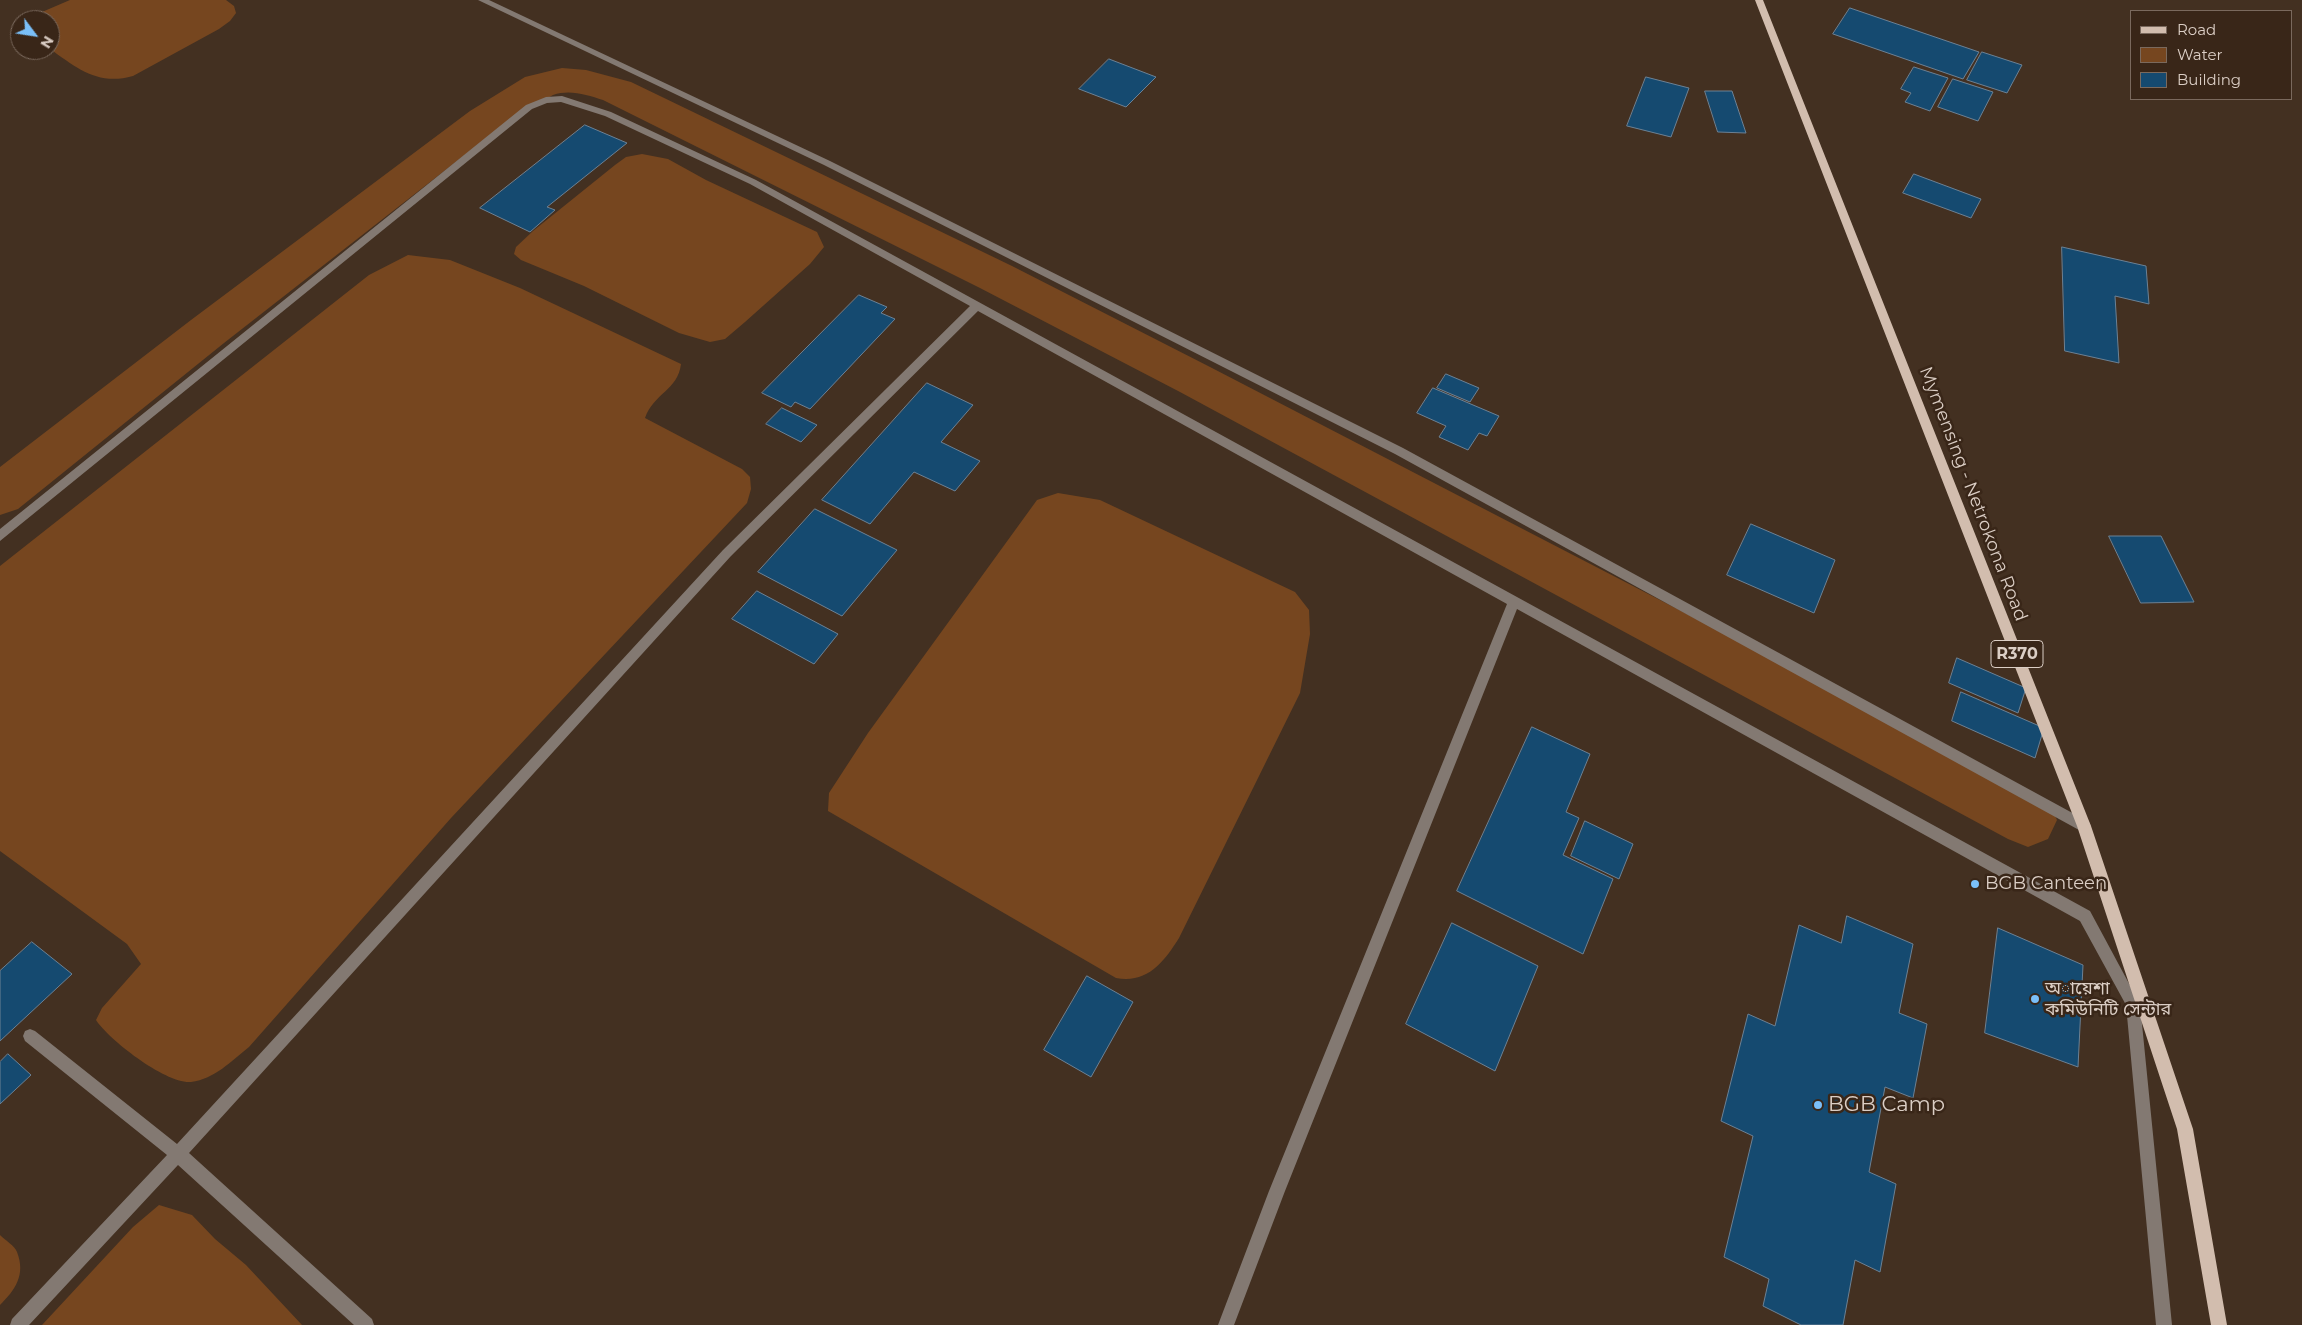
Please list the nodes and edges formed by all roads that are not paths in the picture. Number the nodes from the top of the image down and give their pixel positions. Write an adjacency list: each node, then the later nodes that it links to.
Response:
1 (482, 0): 6 (street)
2 (1759, 0): 6 (main road, Mymensing - Netrokona Road / R370)
3 (978, 305): 4 (street); 5 (street); 8 (street)
4 (0, 536)
5 (1515, 600): 11 (street); 12 (street)
6 (2084, 826): 13 (main road, Mymensing - Netrokona Road / R370)
7 (30, 1036): 8 (street)
8 (178, 1154): 9 (street); 10 (street)
9 (18, 1325)
10 (366, 1325)
11 (1226, 1325)
12 (2164, 1325)
13 (2219, 1325)

